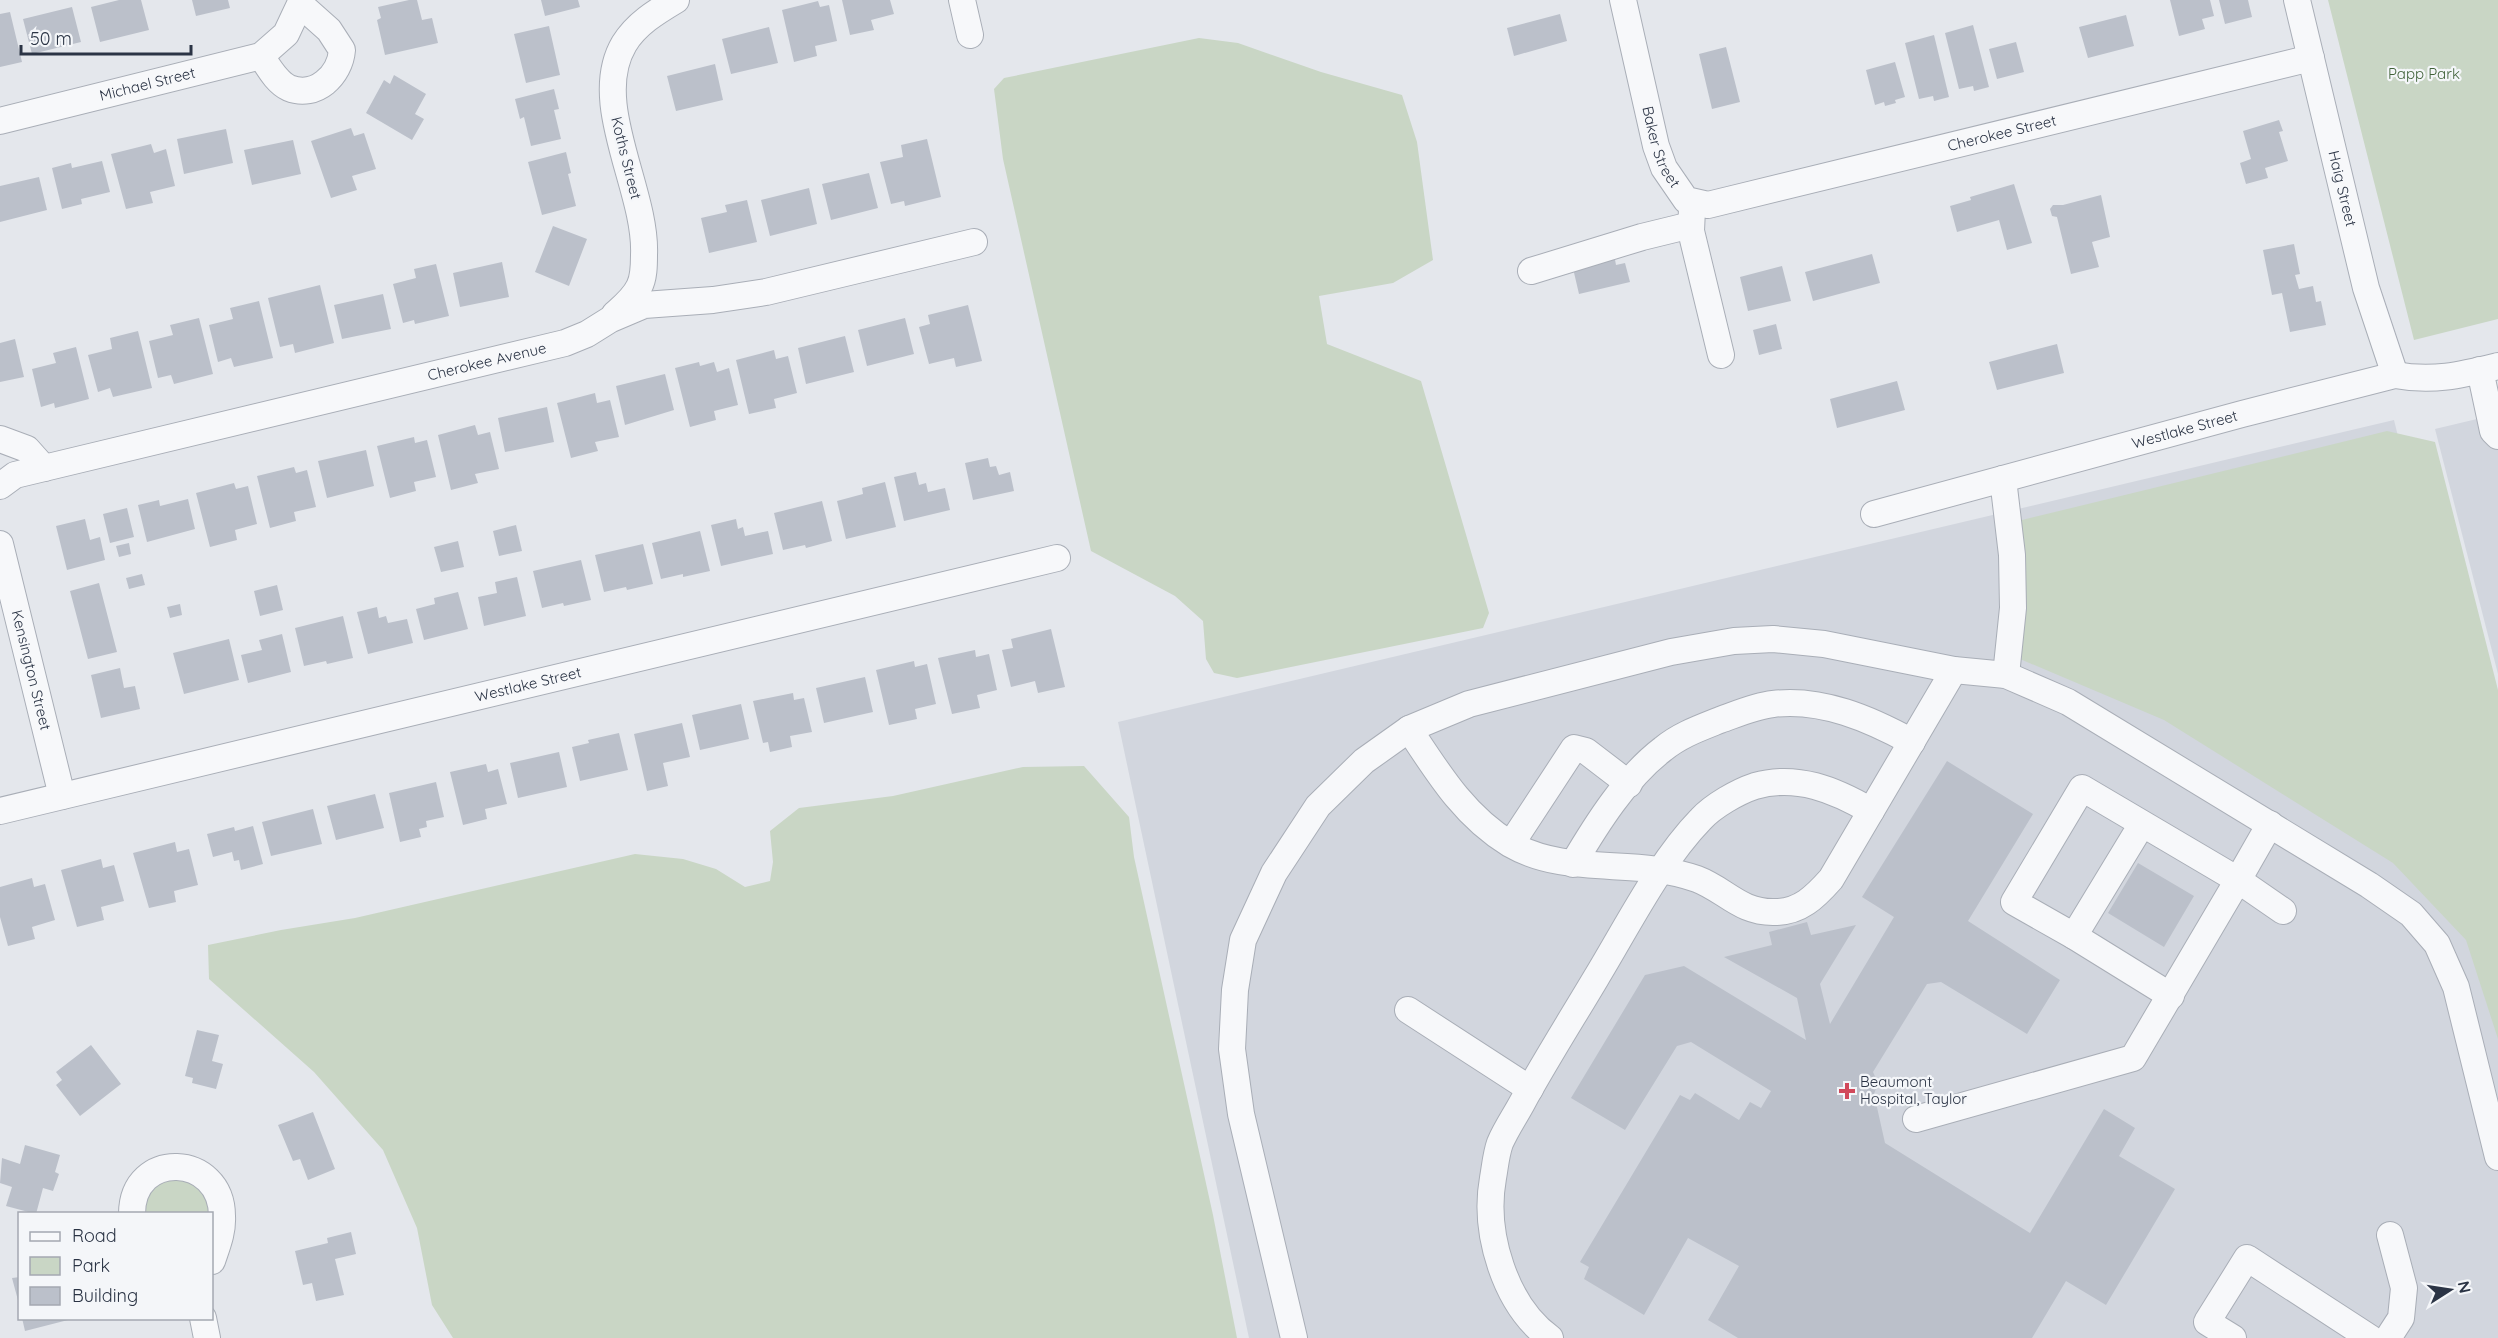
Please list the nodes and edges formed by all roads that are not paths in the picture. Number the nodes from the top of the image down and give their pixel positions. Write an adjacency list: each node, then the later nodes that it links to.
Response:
1 (676, 0): 6 (street)
2 (962, 0): 7 (street)
3 (1623, 0): 11 (street, Baker Street)
4 (2297, 0): 9 (street, Haig Street)
5 (301, 2): 8 (street, Michael Street); 8 (street)
6 (648, 8): 14 (street, Koths Street)
7 (970, 35)
8 (261, 56): 10 (street, Michael Street)
9 (2311, 58): 11 (street, Cherokee Street); 17 (street, Haig Street)
10 (0, 121)
11 (1692, 214): 13 (street, Cherokee Street); 15 (street)
12 (975, 242): 14 (street, Cherokee Avenue)
13 (1531, 271)
14 (611, 319): 20 (street, Cherokee Avenue)
15 (1721, 355)
16 (2489, 368): 17 (street, Westlake Street); 18 (street)
17 (2395, 375): 21 (street, Westlake Street)
18 (2498, 436)
19 (0, 439): 20 (street)
20 (44, 468): 22 (street, Cherokee Avenue)
21 (2003, 479): 23 (street, Westlake Street); 27 (street)
22 (0, 486)
23 (1874, 514)
24 (0, 545): 31 (street, Kensington Street)
25 (1057, 558): 31 (street, Westlake Street)
26 (1954, 670): 27 (street); 28 (street); 29 (street)
27 (2006, 675): 35 (street)
28 (1409, 729): 36 (street); 53 (street)
29 (1912, 742): 30 (street); 33 (street)
30 (1629, 784): 36 (street); 37 (street)
31 (62, 796): 32 (street, Westlake Street)
32 (0, 811)
33 (1871, 811): 38 (street); 38 (street)
34 (2142, 824): 39 (street); 41 (street); 41 (street)
35 (2270, 824): 39 (street); 46 (street)
36 (1510, 844): 37 (street)
37 (1573, 864): 38 (street)
38 (1661, 871): 44 (street)
39 (2238, 880): 40 (street); 42 (street)
40 (2283, 911)
41 (2074, 936): 42 (street)
42 (2171, 996): 45 (street)
43 (1408, 1010): 44 (street)
44 (1530, 1089): 51 (street)
45 (1916, 1119)
46 (2498, 1157)
47 (132, 1212): 49 (street)
48 (2390, 1235): 56 (street)
49 (213, 1258)
50 (203, 1320): 52 (street)
51 (1541, 1336)
52 (207, 1338)
53 (1294, 1338)
54 (2233, 1338): 55 (street)
55 (2370, 1338)
56 (2388, 1338)

